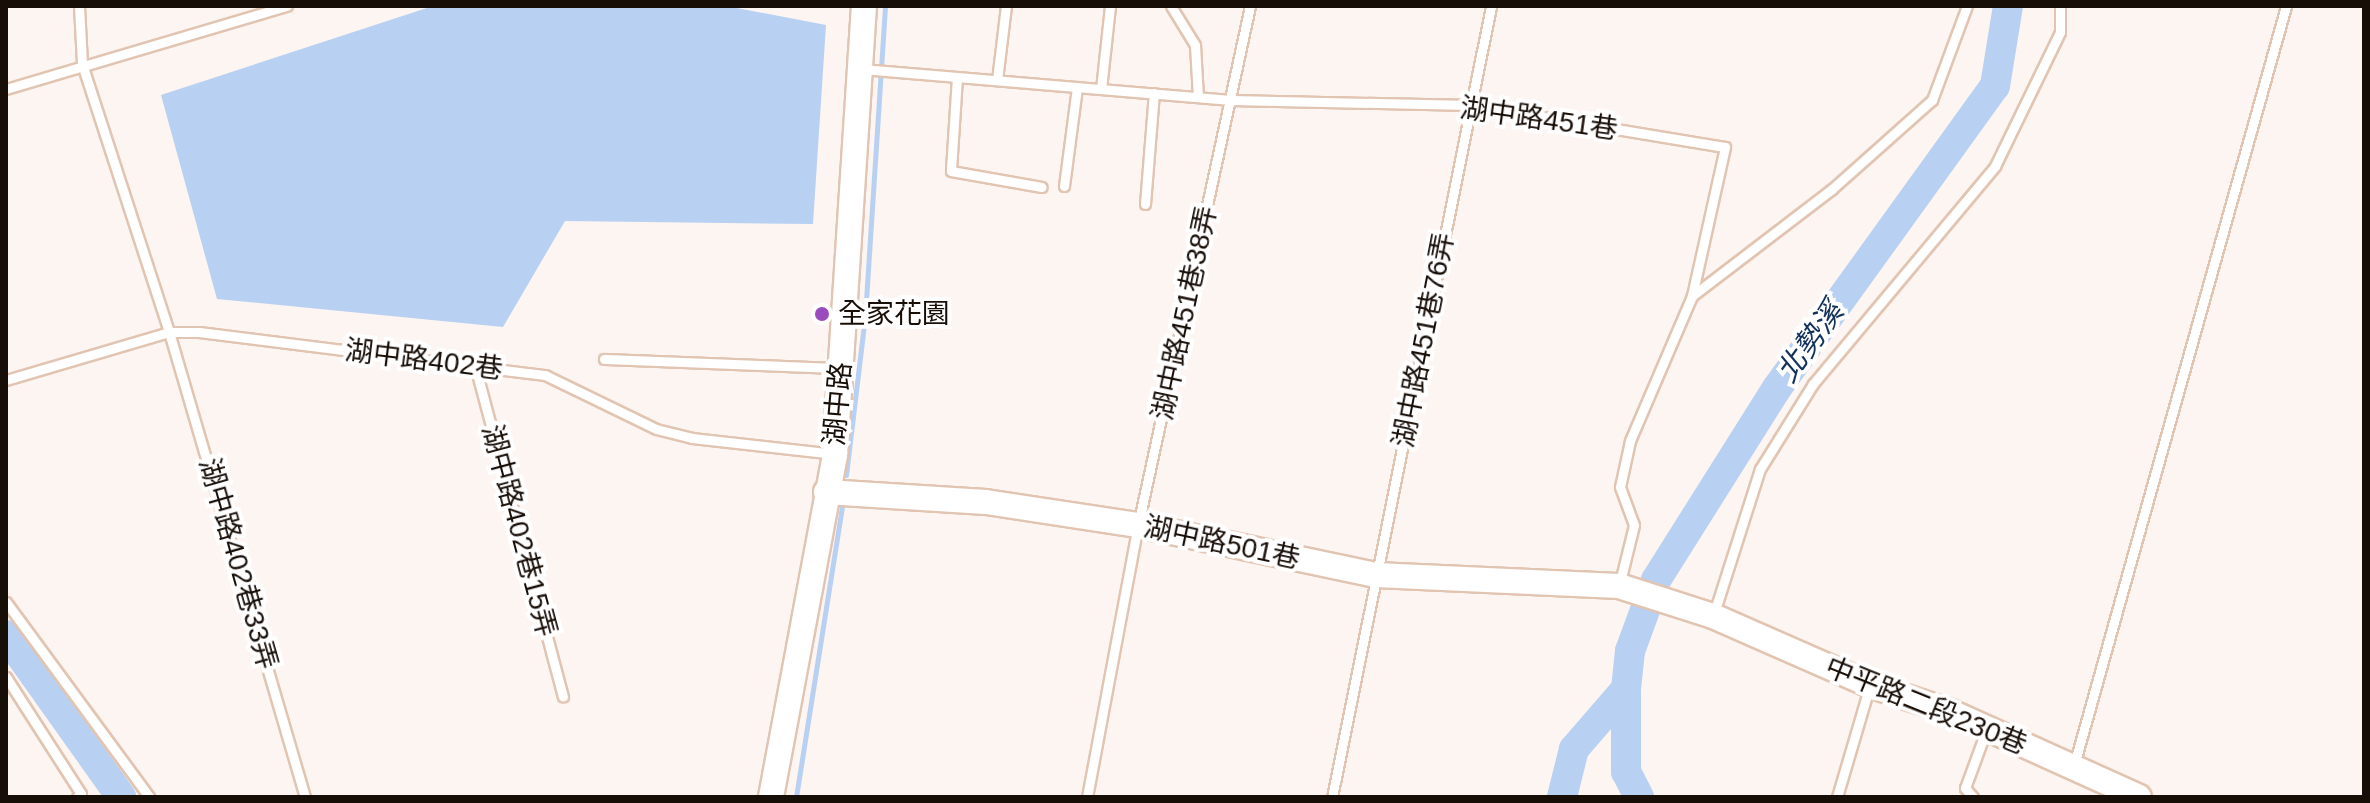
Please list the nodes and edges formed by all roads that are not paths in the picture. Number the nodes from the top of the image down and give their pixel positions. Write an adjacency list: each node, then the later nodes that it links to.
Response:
1 (79, 6): 12 (lane, 湖中路402巷33弄)
2 (287, 6): 12 (lane)
3 (864, 6): 13 (street, 湖中路)
4 (1006, 6): 15 (lane)
5 (1110, 6): 18 (lane)
6 (1171, 6): 20 (lane)
7 (1250, 6): 21 (lane, 湖中路451巷38弄)
8 (1491, 6): 22 (lane, 湖中路451巷76弄)
9 (1967, 6): 26 (lane)
10 (2060, 6): 38 (lane)
11 (2286, 6): 43 (lane)
12 (82, 64): 17 (lane); 27 (lane, 湖中路402巷33弄)
13 (860, 69): 14 (lane, 湖中路451巷); 30 (street, 湖中路)
14 (957, 77): 15 (lane, 湖中路451巷); 24 (lane)
15 (997, 80): 16 (lane, 湖中路451巷)
16 (1077, 87): 18 (lane, 湖中路451巷); 23 (lane)
17 (6, 89)
18 (1101, 89): 19 (lane, 湖中路451巷)
19 (1154, 93): 20 (lane, 湖中路451巷); 25 (lane)
20 (1198, 97): 21 (lane, 湖中路451巷)
21 (1231, 100): 22 (lane, 湖中路451巷); 34 (lane, 湖中路451巷38弄)
22 (1471, 105): 26 (lane, 湖中路451巷); 35 (lane, 湖中路451巷76弄)
23 (1064, 186)
24 (1042, 187)
25 (1145, 204)
26 (1692, 296): 36 (lane, 湖中路451巷)
27 (169, 332): 29 (lane, 湖中路402巷); 31 (lane, 湖中路402巷); 46 (lane, 湖中路402巷33弄)
28 (604, 359): 30 (lane)
29 (475, 366): 32 (lane, 湖中路402巷); 41 (lane, 湖中路402巷15弄)
30 (841, 368): 32 (street, 湖中路)
31 (6, 380)
32 (835, 454): 33 (street, 湖中路)
33 (826, 492): 34 (street, 湖中路501巷); 47 (street, 湖中路)
34 (1138, 525): 35 (street, 湖中路501巷); 48 (lane, 湖中路451巷38弄)
35 (1376, 575): 36 (street, 湖中路501巷); 49 (lane, 湖中路451巷76弄)
36 (1619, 586): 38 (street, 中平路二段230巷)
37 (6, 602): 45 (lane)
38 (1713, 616): 40 (street, 中平路二段230巷)
39 (6, 677): 44 (lane)
40 (1870, 685): 42 (street, 中平路二段230巷); 50 (lane)
41 (563, 696)
42 (1987, 728): 43 (street, 中平路二段230巷); 51 (lane)
43 (2073, 767): 52 (street, 中平路二段230巷)
44 (77, 797)
45 (149, 797)
46 (305, 797)
47 (771, 797)
48 (1087, 797)
49 (1332, 797)
50 (1837, 797)
51 (1973, 797)
52 (2139, 797)

